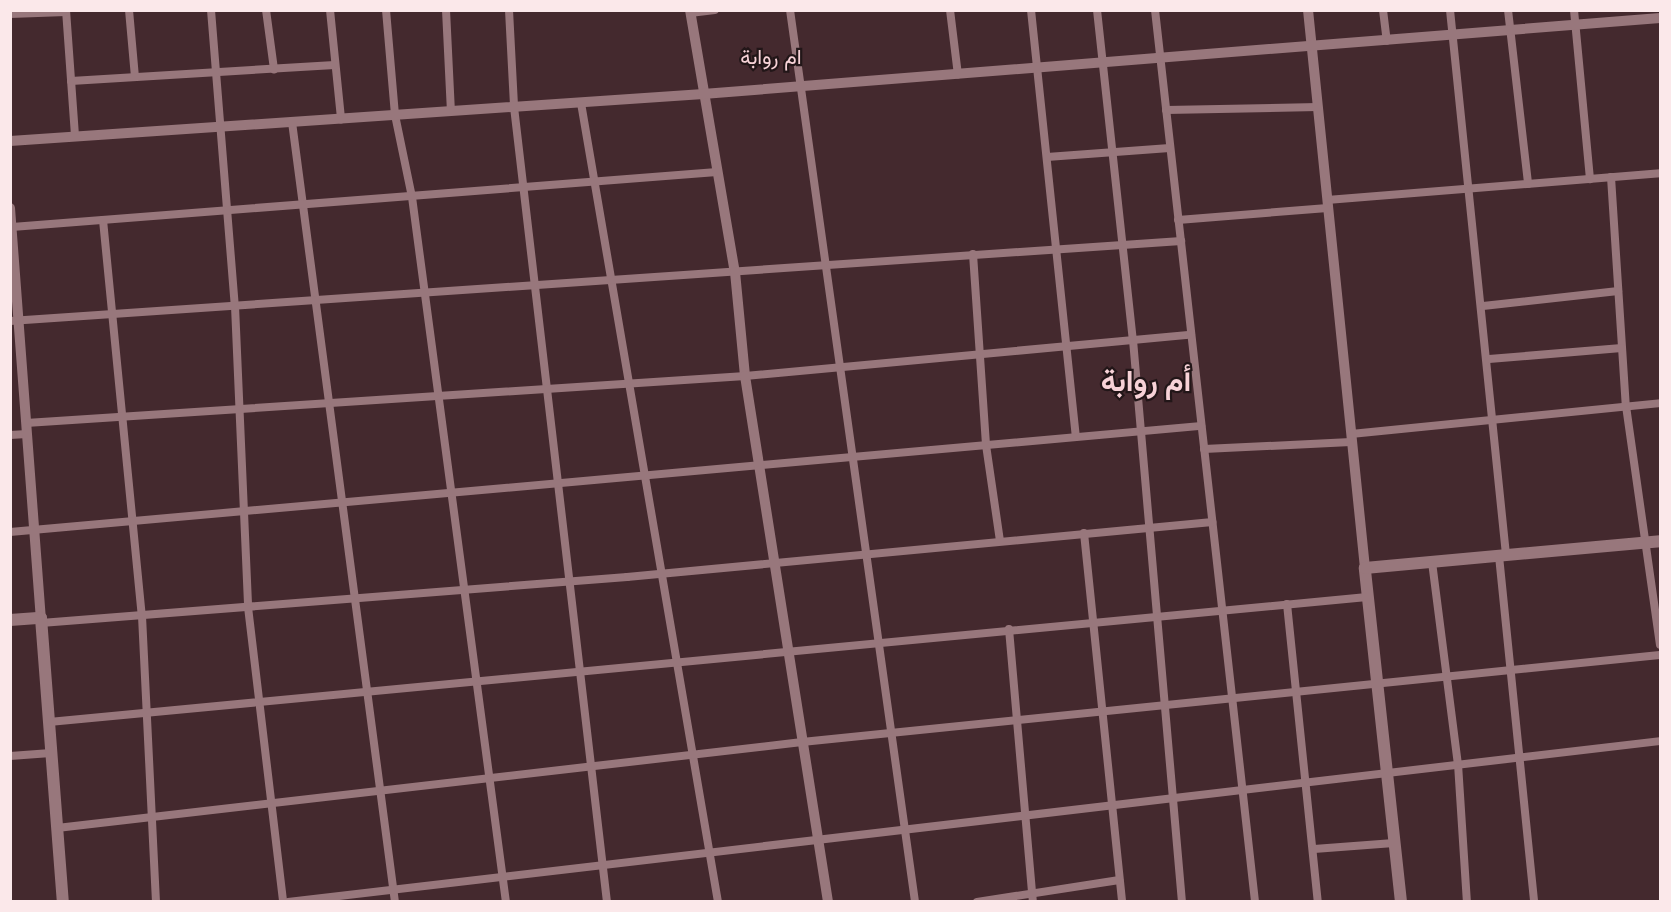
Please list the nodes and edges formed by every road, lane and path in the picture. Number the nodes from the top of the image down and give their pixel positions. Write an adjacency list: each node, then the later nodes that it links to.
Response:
1 (129, 10): 36 (street)
2 (211, 10): 34 (street)
3 (266, 10): 32 (street)
4 (330, 10): 31 (street)
5 (386, 10): 45 (street)
6 (446, 10): 44 (street)
7 (509, 10): 41 (street)
8 (715, 10): 20 (street)
9 (790, 10): 38 (street)
10 (950, 10): 35 (street)
11 (1031, 10): 33 (street)
12 (1097, 10): 30 (street)
13 (1155, 10): 29 (street)
14 (1308, 10): 28 (street)
15 (1383, 10): 27 (street)
16 (1450, 10): 26 (street)
17 (1508, 10): 25 (street)
18 (1574, 10): 24 (street)
19 (66, 11): 21 (street); 37 (street)
20 (690, 12): 39 (street)
21 (10, 14)
22 (1618, 16): 23 (street); 24 (street)
23 (1660, 18)
24 (1575, 25): 25 (street); 57 (street)
25 (1508, 31): 26 (street); 59 (street)
26 (1452, 36): 27 (street); 61 (street)
27 (1387, 41): 28 (street)
28 (1312, 48): 29 (street); 42 (street)
29 (1160, 59): 30 (street); 43 (street)
30 (1104, 63): 33 (street); 52 (street)
31 (336, 65): 32 (street); 46 (street)
32 (274, 69): 34 (street)
33 (1037, 69): 35 (street); 53 (street)
34 (217, 72): 36 (street); 48 (street)
35 (958, 75): 38 (street)
36 (135, 77): 37 (street)
37 (71, 81): 49 (street)
38 (801, 87): 39 (street); 74 (street)
39 (703, 94): 40 (street); 54 (street)
40 (581, 103): 41 (street); 58 (street)
41 (514, 107): 44 (street); 60 (street)
42 (1318, 107): 43 (street); 63 (street)
43 (1166, 110): 51 (street)
44 (451, 111): 45 (street)
45 (395, 115): 46 (street); 62 (street)
46 (341, 119): 47 (street)
47 (292, 122): 48 (street); 64 (street)
48 (222, 127): 49 (street); 66 (street)
49 (75, 137): 50 (street)
50 (10, 141)
51 (1170, 148): 52 (street); 68 (street)
52 (1114, 153): 53 (street); 71 (street)
53 (1047, 157): 72 (street)
54 (717, 172): 58 (street); 75 (street)
55 (1660, 173): 56 (street)
56 (1611, 177): 57 (street); 78 (street)
57 (1590, 179): 59 (street)
58 (593, 182): 60 (street); 76 (street)
59 (1528, 184): 61 (street)
60 (525, 189): 62 (street); 77 (street)
61 (1470, 189): 63 (street); 82 (street)
62 (412, 197): 64 (street); 79 (street)
63 (1328, 204): 68 (street); 107 (street)
64 (303, 205): 66 (street); 80 (street)
65 (10, 208): 69 (street)
66 (228, 211): 67 (street); 81 (street)
67 (103, 220): 69 (street); 83 (street)
68 (1178, 220): 70 (street)
69 (12, 227): 84 (street)
70 (1181, 241): 71 (street); 85 (street)
71 (1124, 245): 72 (street); 86 (street)
72 (1057, 249): 73 (street); 87 (street)
73 (973, 254): 74 (street); 89 (street)
74 (826, 262): 75 (street); 91 (street)
75 (735, 272): 76 (street); 92 (street)
76 (609, 280): 77 (street); 93 (street)
77 (538, 285): 79 (street); 94 (street)
78 (1618, 291): 82 (street); 88 (street)
79 (425, 293): 80 (street); 95 (street)
80 (315, 300): 81 (street); 97 (street)
81 (235, 306): 83 (street); 99 (street)
82 (1483, 306): 90 (street)
83 (111, 314): 84 (street); 100 (street)
84 (15, 321): 103 (street)
85 (1191, 335): 86 (street); 102 (street)
86 (1133, 340): 87 (street); 104 (street)
87 (1067, 346): 89 (street); 106 (street)
88 (1622, 348): 90 (street); 98 (street)
89 (983, 354): 91 (street); 108 (street)
90 (1489, 359): 101 (street)
91 (840, 367): 92 (street); 110 (street)
92 (745, 376): 93 (street); 111 (street)
93 (629, 384): 94 (street); 112 (street)
94 (547, 389): 95 (street); 113 (street)
95 (439, 396): 97 (street); 114 (street)
96 (1660, 403): 98 (street)
97 (329, 404): 99 (street); 115 (street)
98 (1626, 406): 101 (street); 125 (street)
99 (239, 409): 100 (street); 116 (street)
100 (124, 417): 103 (street); 117 (street)
101 (1496, 420): 107 (street); 127 (street)
102 (1201, 426): 104 (street); 109 (street)
103 (26, 428): 105 (street); 120 (street)
104 (1142, 431): 106 (street); 119 (street)
105 (10, 435)
106 (1076, 437): 108 (street)
107 (1351, 438): 109 (street); 130 (street)
108 (986, 445): 110 (street); 123 (street)
109 (1204, 449): 118 (street)
110 (853, 457): 111 (street); 126 (street)
111 (759, 466): 112 (street); 128 (street)
112 (648, 476): 113 (street); 131 (street)
113 (560, 484): 114 (street); 132 (street)
114 (450, 493): 115 (street); 133 (street)
115 (342, 503): 116 (street); 135 (street)
116 (244, 512): 117 (street); 137 (street)
117 (133, 521): 120 (street); 140 (street)
118 (1212, 522): 119 (street); 138 (street)
119 (1148, 528): 122 (street); 139 (street)
120 (34, 530): 121 (street); 142 (street)
121 (10, 532)
122 (1084, 534): 123 (street); 143 (street)
123 (999, 541): 126 (street)
124 (1660, 541): 125 (main road)
125 (1646, 542): 127 (main road); 146 (street)
126 (866, 552): 128 (street); 145 (street)
127 (1503, 555): 129 (main road); 151 (street)
128 (774, 561): 131 (street); 147 (street)
129 (1432, 562): 130 (main road); 152 (street)
130 (1365, 568): 134 (main road)
131 (664, 573): 132 (street); 149 (street)
132 (570, 582): 133 (street); 150 (street)
133 (464, 590): 135 (street); 153 (street)
134 (1367, 597): 136 (street); 154 (main road)
135 (355, 599): 137 (street); 156 (street)
136 (1287, 604): 138 (street); 155 (street)
137 (248, 607): 140 (street); 158 (street)
138 (1222, 610): 139 (street); 157 (street)
139 (1156, 615): 143 (street); 159 (street)
140 (142, 616): 142 (street); 161 (street)
141 (10, 620): 142 (main road)
142 (41, 621): 163 (main road)
143 (1094, 621): 144 (street); 160 (street)
144 (1009, 629): 145 (street); 162 (street)
145 (879, 640): 147 (street); 164 (street)
146 (1660, 645)
147 (788, 649): 149 (street); 166 (street)
148 (1660, 655): 151 (street)
149 (676, 660): 150 (street); 168 (street)
150 (580, 669): 153 (street); 172 (street)
151 (1513, 669): 152 (street); 170 (street)
152 (1446, 675): 154 (street); 171 (street)
153 (476, 680): 156 (street); 174 (street)
154 (1376, 681): 155 (street); 173 (main road)
155 (1299, 689): 157 (street); 175 (street)
156 (367, 690): 158 (street); 176 (street)
157 (1232, 696): 159 (street); 177 (street)
158 (258, 701): 161 (street); 179 (street)
159 (1164, 703): 160 (street); 178 (street)
160 (1101, 710): 162 (street); 180 (street)
161 (148, 712): 163 (street); 182 (street)
162 (1017, 719): 164 (street); 181 (street)
163 (49, 722): 167 (main road)
164 (891, 732): 166 (street); 184 (street)
165 (1660, 741): 170 (street)
166 (802, 742): 168 (street); 185 (street)
167 (51, 753): 169 (street); 183 (main road)
168 (694, 754): 172 (street); 188 (street)
169 (10, 756)
170 (1521, 757): 171 (street); 211 (street)
171 (1458, 764): 173 (street); 210 (street)
172 (594, 766): 174 (street); 189 (street)
173 (1386, 772): 175 (street); 186 (main road)
174 (492, 778): 176 (street); 190 (street)
175 (1308, 782): 177 (street); 187 (street)
176 (381, 790): 179 (street); 192 (street)
177 (1242, 790): 178 (street); 207 (street)
178 (1172, 798): 180 (street); 206 (street)
179 (274, 803): 182 (street); 196 (street)
180 (1111, 806): 181 (street); 191 (street)
181 (1025, 816): 184 (street); 193 (street)
182 (154, 817): 183 (street); 195 (street)
183 (57, 828): 194 (main road)
184 (905, 831): 185 (street); 203 (street)
185 (818, 842): 188 (street); 202 (street)
186 (1394, 843): 187 (street); 209 (main road)
187 (1314, 849): 208 (street)
188 (709, 854): 189 (street); 201 (street)
189 (604, 866): 190 (street); 200 (street)
190 (503, 877): 192 (street); 199 (street)
191 (1119, 880): 193 (street); 205 (street)
192 (394, 890): 197 (street); 198 (street)
193 (1032, 898): 204 (street)
194 (63, 902)
195 (156, 902)
196 (283, 902)
197 (288, 902)
198 (396, 902)
199 (506, 902)
200 (607, 902)
201 (718, 902)
202 (828, 902)
203 (915, 902)
204 (977, 902)
205 (1122, 902)
206 (1182, 902)
207 (1255, 902)
208 (1318, 902)
209 (1401, 902)
210 (1467, 902)
211 (1534, 902)

